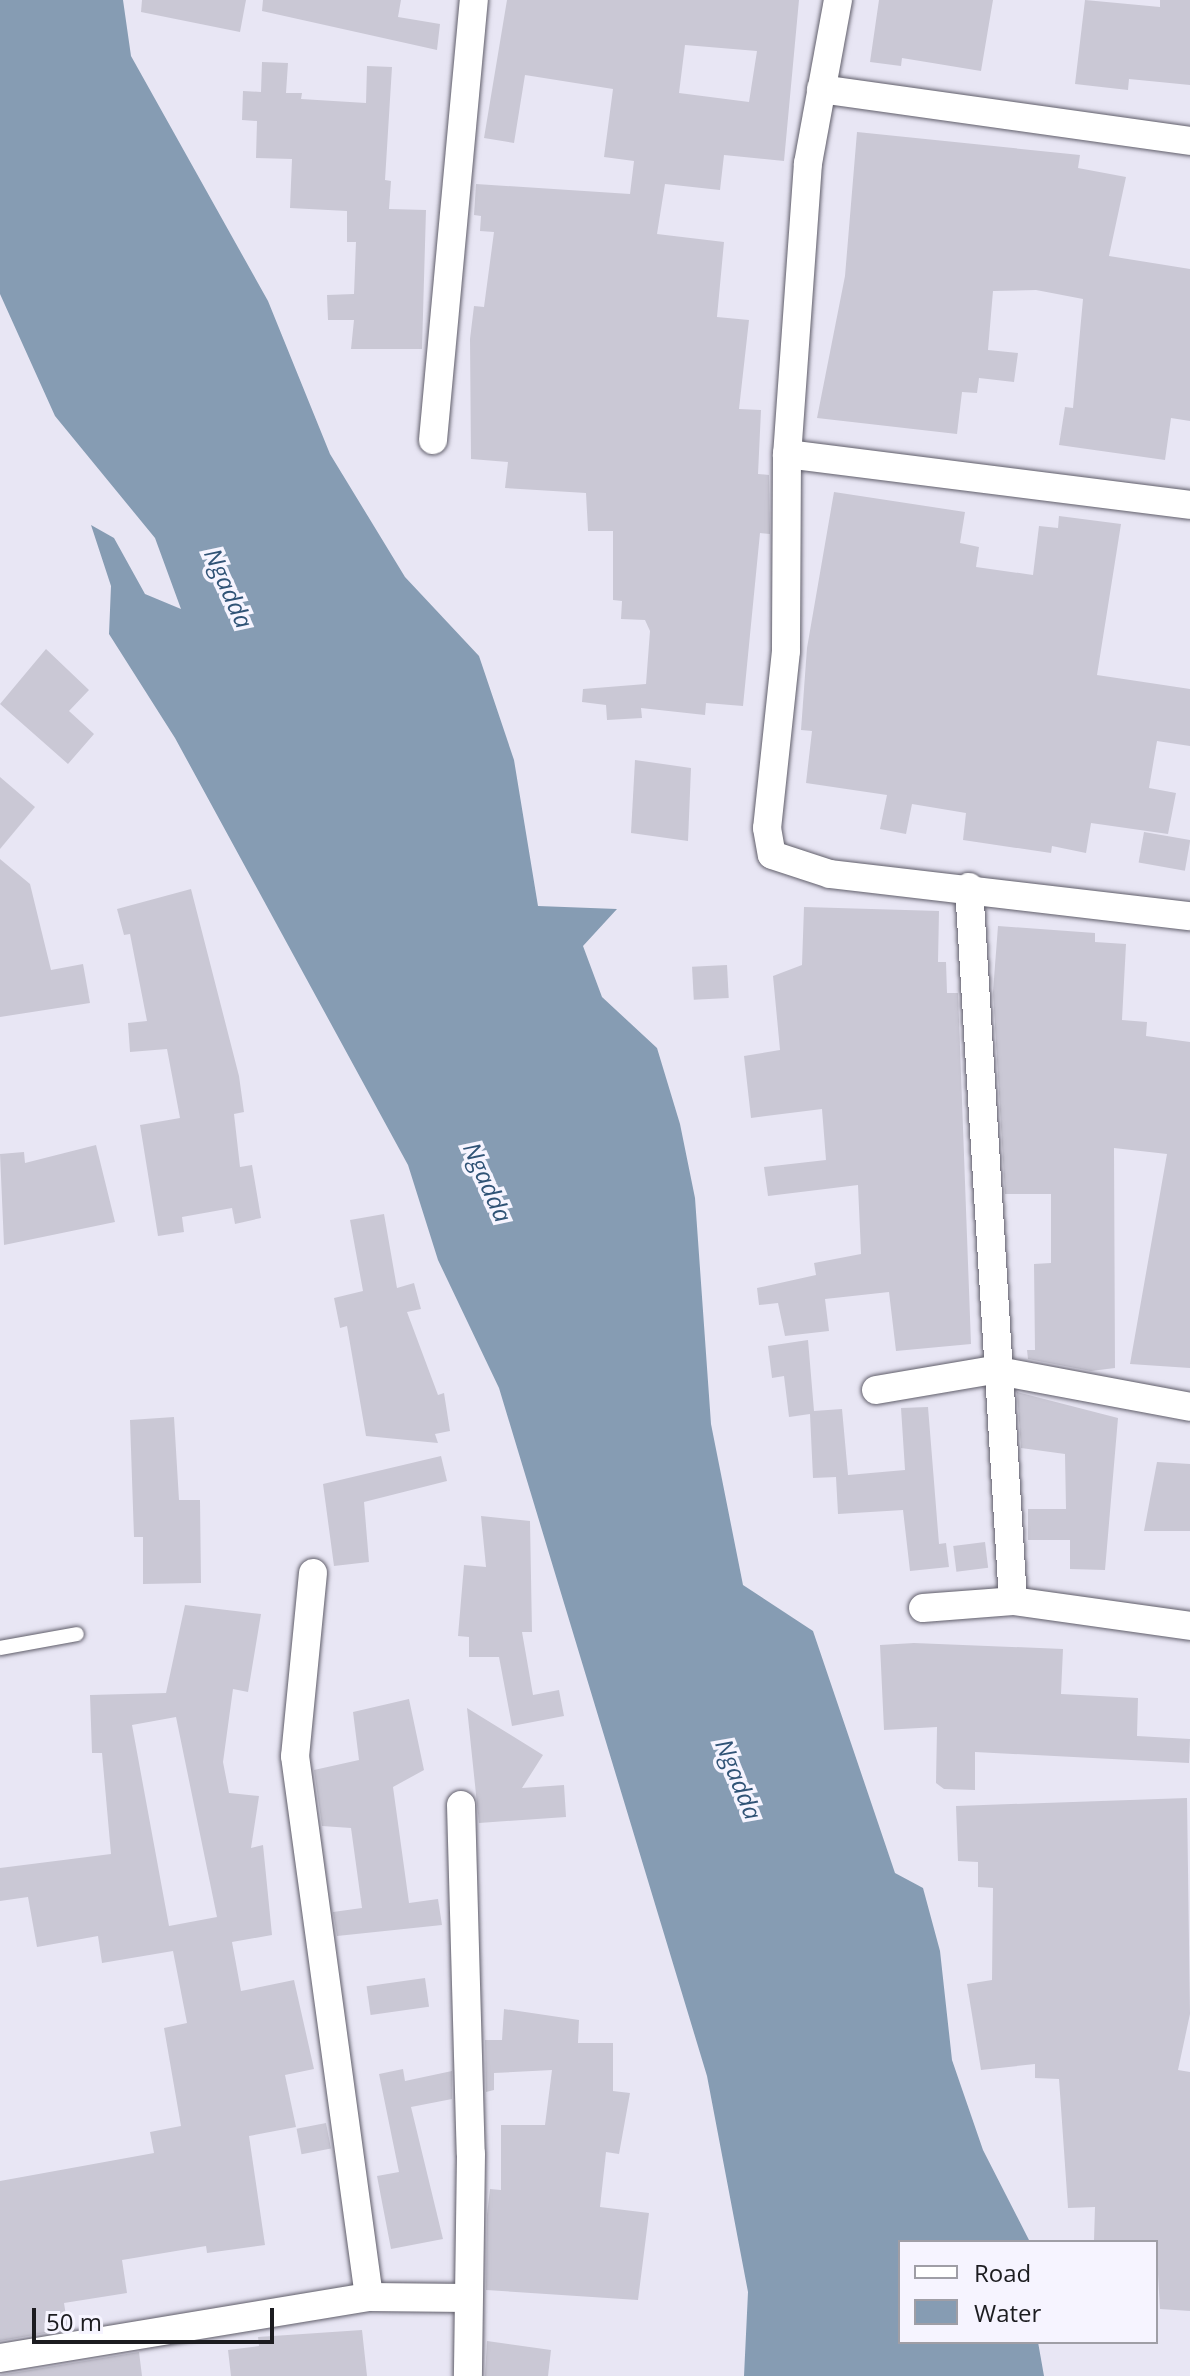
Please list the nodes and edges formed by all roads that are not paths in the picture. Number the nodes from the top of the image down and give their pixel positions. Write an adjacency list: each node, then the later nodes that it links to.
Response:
1 (474, 0): 5 (street)
2 (838, 0): 3 (street)
3 (821, 89): 4 (street); 6 (street)
4 (1190, 141)
5 (433, 440)
6 (787, 454): 7 (street); 8 (street)
7 (1190, 505)
8 (969, 887): 9 (street); 10 (street)
9 (1190, 916)
10 (993, 1370): 11 (street); 12 (street); 14 (street)
11 (876, 1390)
12 (1190, 1407)
13 (313, 1573): 20 (street)
14 (1013, 1601): 15 (street); 16 (street)
15 (923, 1608)
16 (1190, 1626)
17 (77, 1634): 18 (lane)
18 (0, 1648)
19 (461, 1805): 21 (street)
20 (369, 2297): 21 (street); 22 (street)
21 (467, 2298): 23 (street)
22 (0, 2358)
23 (468, 2376)

